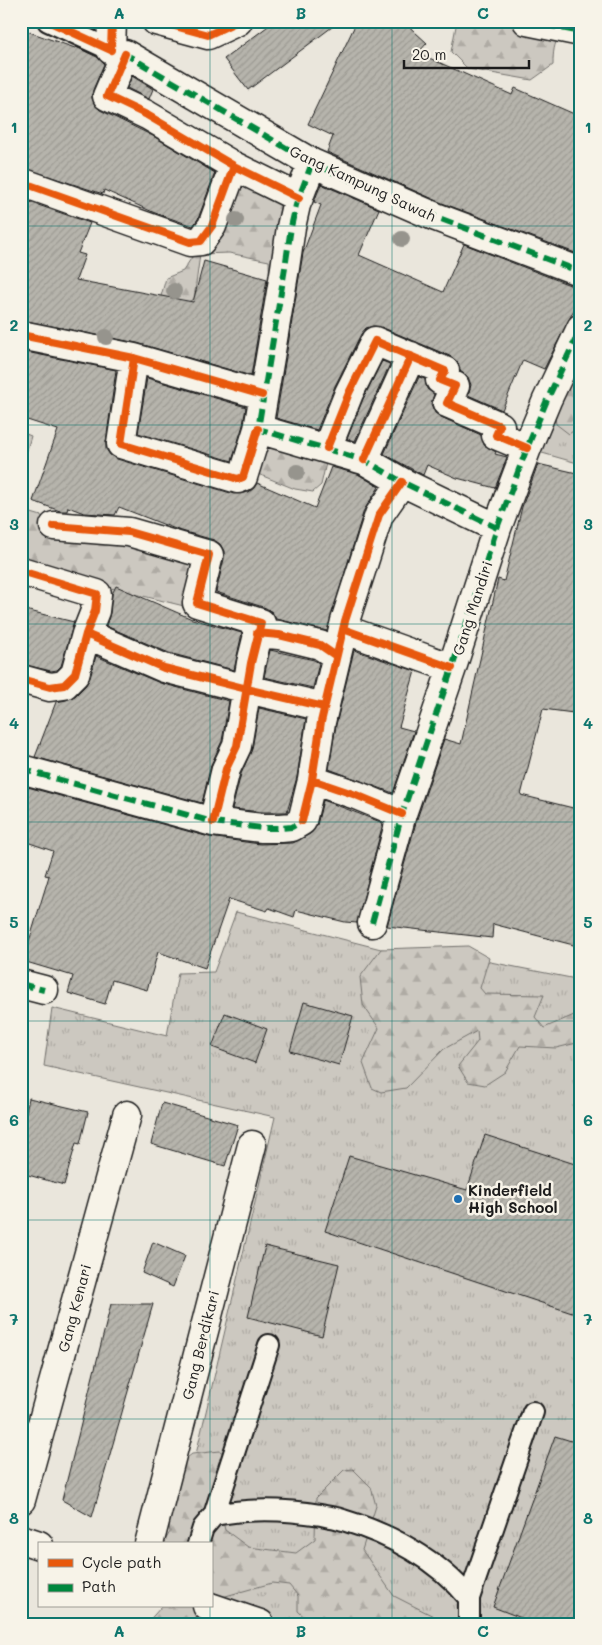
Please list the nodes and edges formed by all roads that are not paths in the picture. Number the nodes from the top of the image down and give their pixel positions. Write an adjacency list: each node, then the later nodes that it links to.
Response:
1 (48, 21): 7 (lane, Gang Kampung Sawah)
2 (112, 21): 7 (street)
3 (156, 21): 4 (street)
4 (238, 21)
5 (527, 21): 6 (street)
6 (581, 32)
7 (118, 52): 8 (street, Gang Kampung Sawah); 9 (street)
8 (312, 163): 11 (street); 12 (street, Gang Kampung Sawah)
9 (234, 166): 10 (street); 11 (street)
10 (21, 182)
11 (299, 198): 17 (street)
12 (581, 272)
13 (581, 328): 20 (street, Gang Mandiri)
14 (21, 335): 16 (street)
15 (411, 356): 19 (street); 20 (street); 21 (street)
16 (134, 358): 17 (street); 18 (street)
17 (262, 395): 18 (street)
18 (258, 429): 19 (street)
19 (327, 448): 21 (street)
20 (527, 448): 24 (street, Gang Mandiri)
21 (364, 460): 22 (street)
22 (402, 482): 24 (street); 26 (street)
23 (54, 526): 27 (street)
24 (497, 528): 30 (street, Gang Mandiri)
25 (21, 571): 28 (street)
26 (343, 629): 29 (street); 30 (street)
27 (257, 633): 29 (street); 32 (street)
28 (86, 634): 31 (street); 32 (street)
29 (336, 656): 33 (street)
30 (452, 668): 36 (street, Gang Mandiri)
31 (21, 679)
32 (247, 690): 33 (street); 37 (street)
33 (324, 707): 35 (street)
34 (21, 769): 37 (street)
35 (312, 780): 36 (street); 37 (street)
36 (402, 814): 38 (street, Gang Mandiri)
37 (214, 822)
38 (372, 923)
39 (127, 1115): 43 (street, Gang Kenari)
40 (252, 1145): 46 (street, Gang Berdikari)
41 (269, 1345): 44 (lane)
42 (533, 1412): 49 (lane)
43 (21, 1500)
44 (214, 1515): 47 (lane); 49 (lane)
45 (21, 1539): 48 (street)
46 (150, 1542)
47 (199, 1542)
48 (38, 1545)
49 (469, 1598): 52 (lane)
50 (212, 1608): 51 (street)
51 (260, 1624)
52 (469, 1624)

